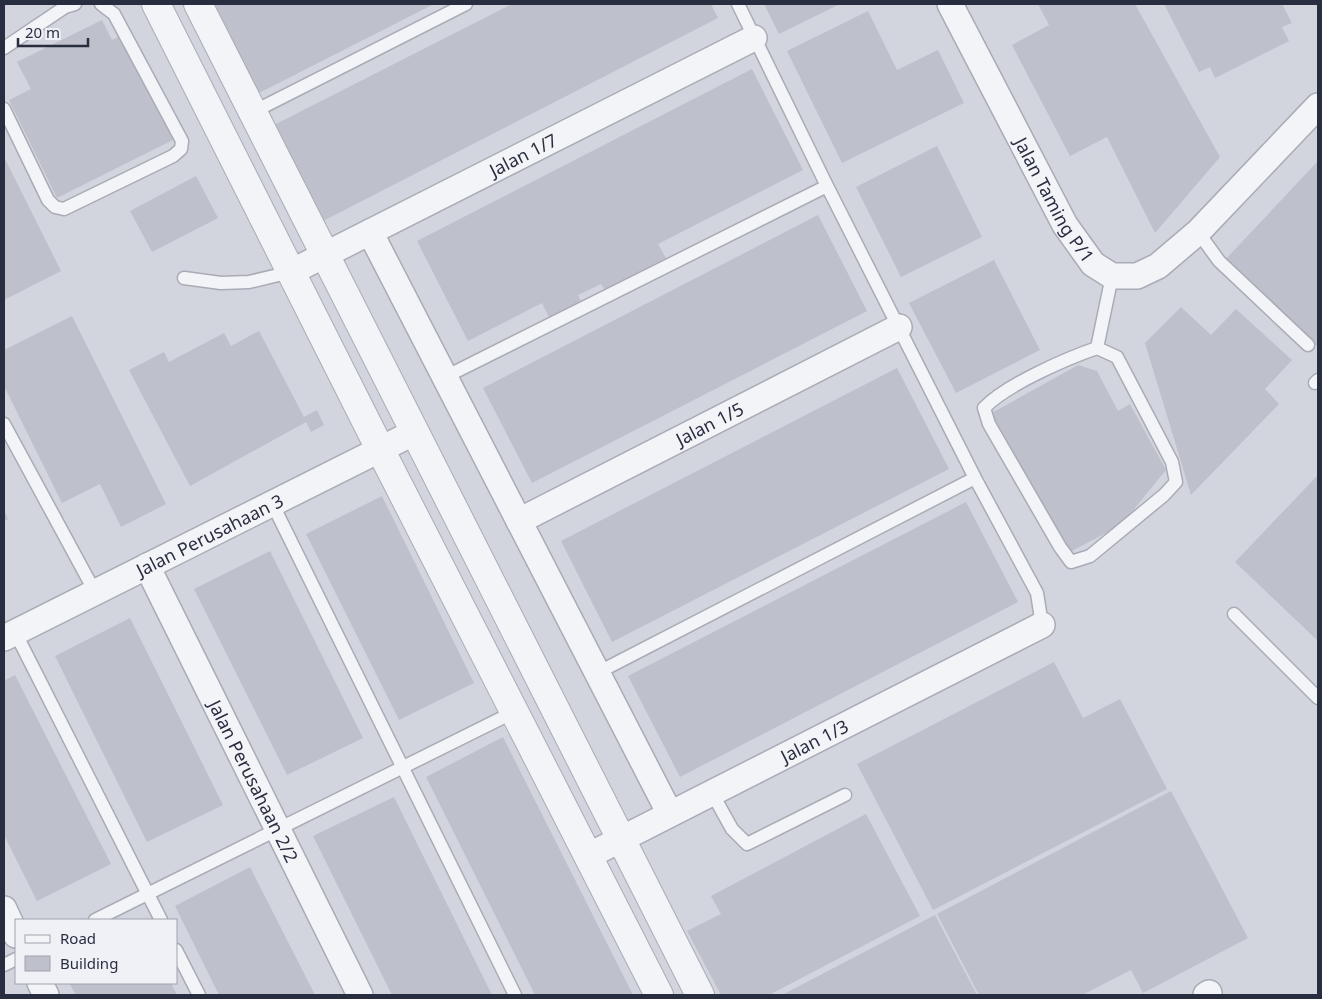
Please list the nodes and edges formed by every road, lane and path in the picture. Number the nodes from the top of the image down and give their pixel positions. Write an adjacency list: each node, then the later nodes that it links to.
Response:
1 (75, 4): 9 (lane)
2 (101, 4): 11 (lane)
3 (156, 4): 17 (street)
4 (198, 4): 12 (street)
5 (466, 4): 12 (lane)
6 (738, 4): 8 (lane)
7 (950, 4): 18 (street, Jalan Taming P/1)
8 (754, 38): 13 (lane); 14 (street, Jalan 1/7)
9 (4, 48)
10 (1318, 106): 15 (street, Jalan Taming P/1)
11 (4, 109)
12 (253, 112): 16 (street)
13 (827, 186): 20 (lane); 23 (lane)
14 (370, 232): 16 (street, Jalan 1/7); 23 (street)
15 (1198, 232): 18 (street, Jalan Taming P/1); 21 (lane)
16 (325, 254): 17 (street, Jalan 1/7); 25 (street)
17 (291, 272): 19 (lane); 26 (street)
18 (1112, 276): 22 (lane)
19 (184, 278)
20 (899, 327): 27 (lane); 29 (street, Jalan 1/5)
21 (1308, 345)
22 (1097, 348): 22 (lane)
23 (445, 377): 29 (street)
24 (4, 424): 31 (lane)
25 (415, 432): 26 (street, Jalan Perusahaan 3); 43 (street)
26 (380, 450): 28 (street, Jalan Perusahaan 3); 37 (street)
27 (975, 478): 33 (lane); 35 (lane)
28 (272, 503): 30 (street, Jalan Perusahaan 3); 38 (lane)
29 (519, 521): 35 (street)
30 (147, 566): 31 (street, Jalan Perusahaan 3); 42 (street, Jalan Perusahaan 2/2)
31 (95, 592): 34 (street, Jalan Perusahaan 3)
32 (1234, 614): 36 (lane)
33 (1042, 625): 39 (street, Jalan 1/3)
34 (10, 635): 45 (lane)
35 (598, 673): 41 (street)
36 (1318, 698)
37 (514, 712): 38 (lane); 44 (street)
38 (402, 768): 42 (lane); 53 (lane)
39 (712, 793): 40 (lane); 41 (street, Jalan 1/3)
40 (845, 795)
41 (670, 814): 43 (street, Jalan 1/3)
42 (278, 829): 45 (lane); 52 (street, Jalan Perusahaan 2/2)
43 (621, 839): 44 (street, Jalan 1/3); 55 (street)
44 (588, 856): 54 (street)
45 (148, 894): 47 (lane); 48 (lane)
46 (4, 909): 49 (street)
47 (96, 919)
48 (160, 919)
49 (15, 932)
50 (178, 954): 51 (lane)
51 (199, 995)
52 (360, 995)
53 (515, 995)
54 (659, 995)
55 (700, 995)

